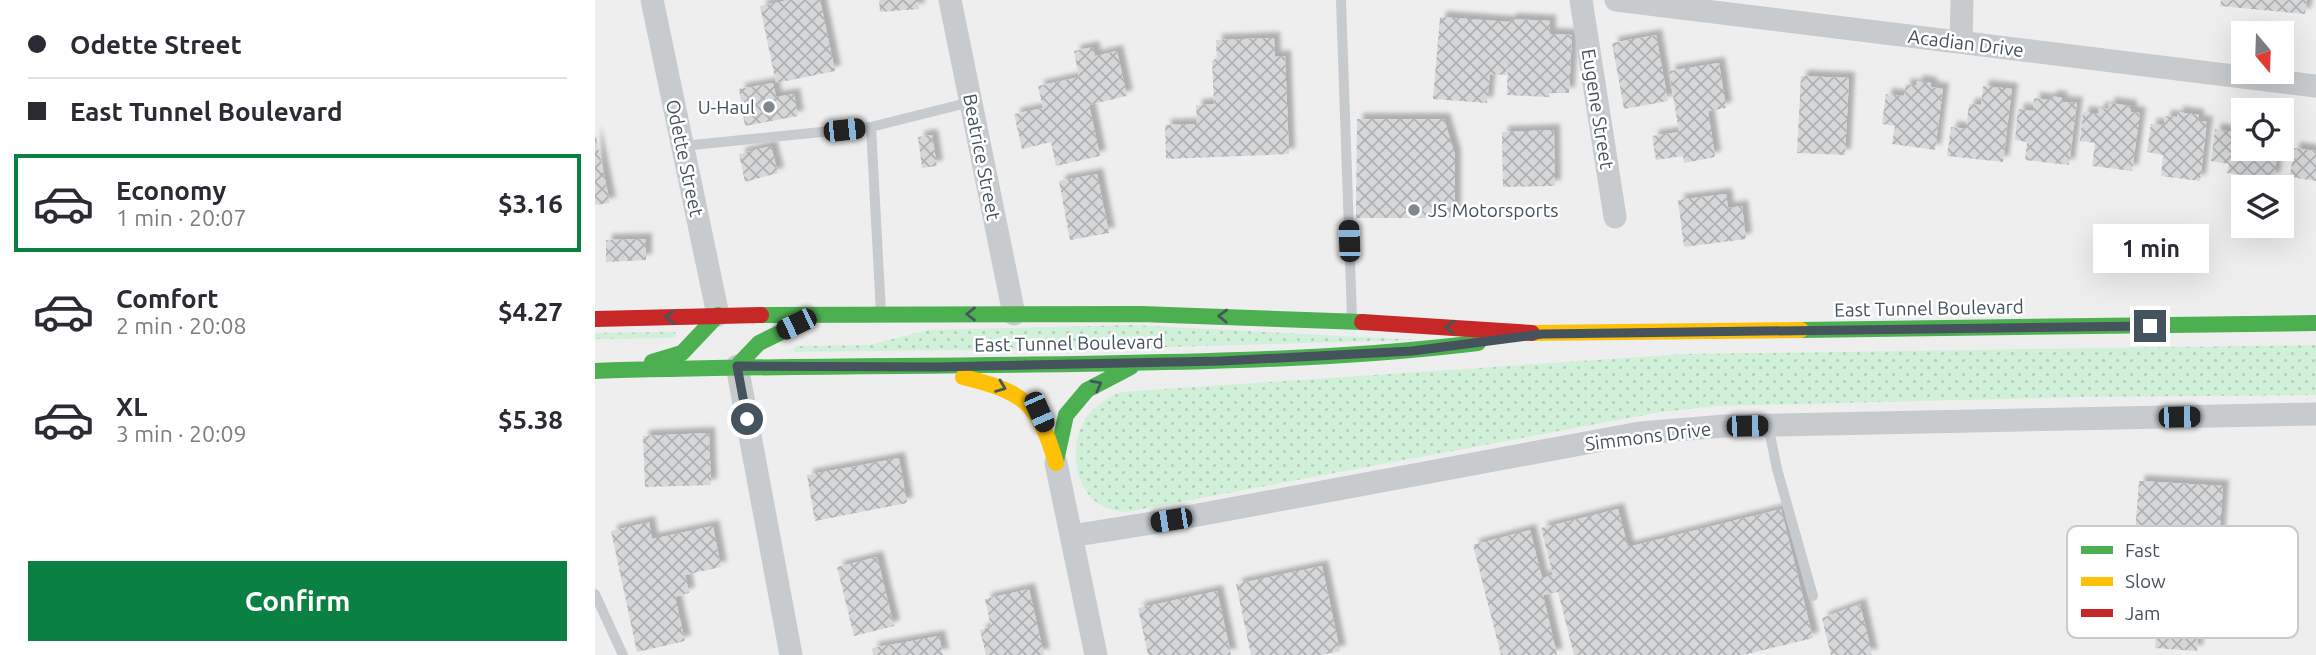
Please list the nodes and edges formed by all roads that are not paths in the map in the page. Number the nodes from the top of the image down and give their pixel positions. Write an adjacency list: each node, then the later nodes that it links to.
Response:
1 (652, 0): 11 (street, Odette Street)
2 (950, 0): 9 (street, Beatrice Street)
3 (1341, 0): 18 (lane)
4 (1581, 0): 12 (street, Eugene Street)
5 (1616, 0): 7 (street, Acadian Drive)
6 (1962, 0): 7 (street)
7 (1961, 42): 8 (street, Acadian Drive)
8 (2316, 86)
9 (971, 102): 10 (lane); 13 (street, Beatrice Street)
10 (871, 127): 11 (lane); 15 (lane)
11 (683, 146): 16 (street, Odette Street)
12 (1615, 218)
13 (1014, 314): 15 (main road, East Tunnel Boulevard, one-way to 15); 18 (main road, East Tunnel Boulevard, one-way to 13)
14 (815, 315): 15 (main road, East Tunnel Boulevard); 16 (main road, East Tunnel Boulevard); 22 (main road)
15 (881, 315)
16 (718, 316): 17 (main road, East Tunnel Boulevard, one-way to 17); 24 (main road)
17 (595, 319)
18 (1352, 321): 20 (main road, East Tunnel Boulevard, one-way to 18)
19 (2316, 323): 20 (main road, East Tunnel Boulevard)
20 (1542, 334): 21 (main road, East Tunnel Boulevard)
21 (1139, 363): 23 (main road, East Tunnel Boulevard); 28 (main road, one-way to 21)
22 (737, 366): 23 (main road, East Tunnel Boulevard); 24 (main road, East Tunnel Boulevard); 33 (street)
23 (936, 367): 28 (main road, one-way to 28)
24 (624, 370): 25 (main road, East Tunnel Boulevard)
25 (595, 371)
26 (2316, 414): 27 (street, Simmons Drive)
27 (1768, 425): 29 (street, Simmons Drive); 31 (lane)
28 (1056, 463): 29 (street)
29 (1071, 536): 34 (street)
30 (595, 594): 32 (lane)
31 (1814, 596)
32 (624, 655)
33 (791, 655)
34 (1096, 655)

